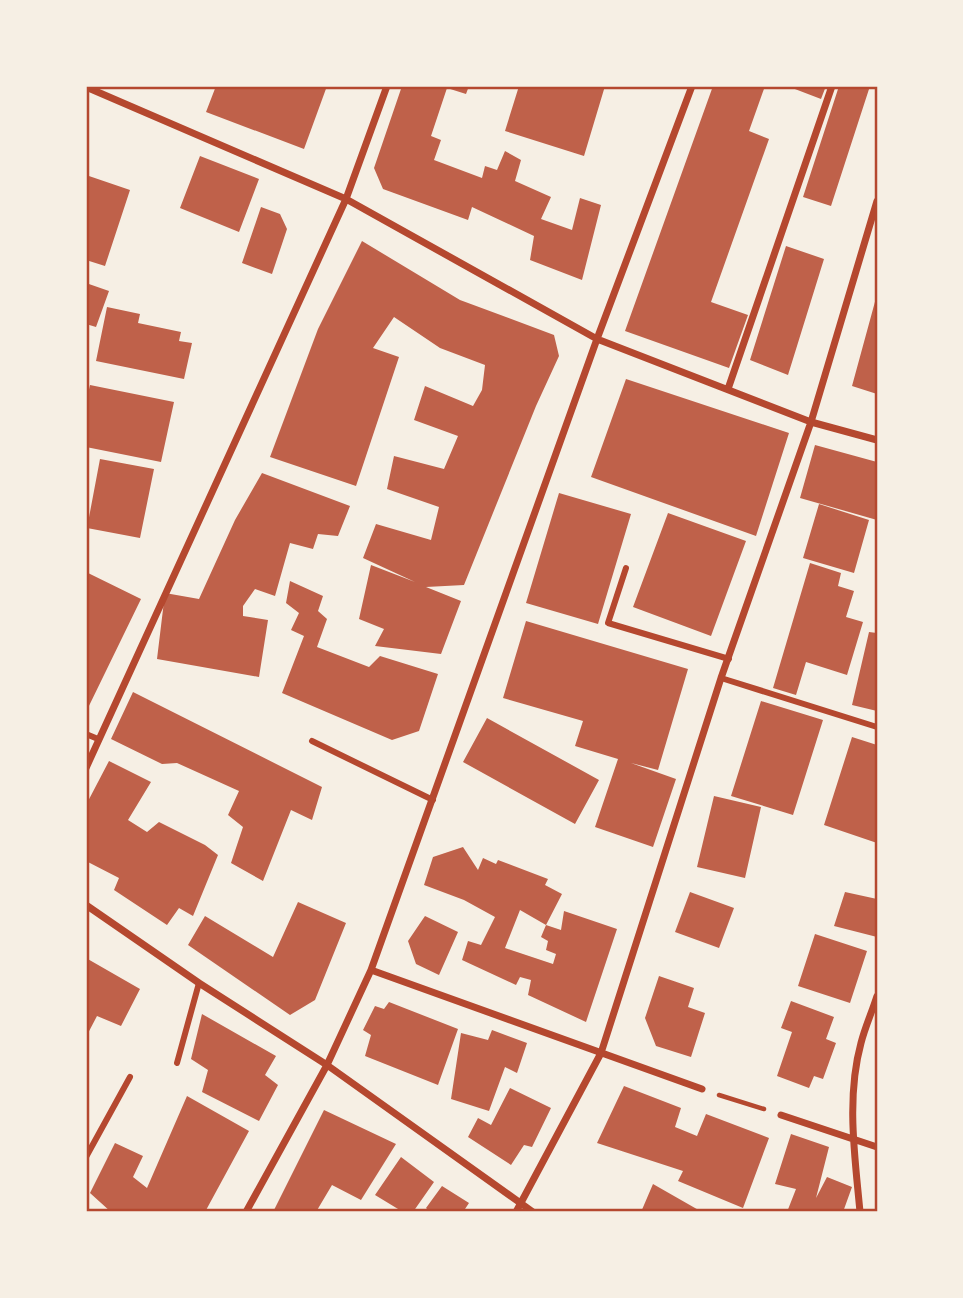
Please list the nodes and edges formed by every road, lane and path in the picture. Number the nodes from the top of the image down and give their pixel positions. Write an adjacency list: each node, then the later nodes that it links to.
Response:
1 (387, 86): 5 (street)
2 (692, 86): 7 (street)
3 (832, 86): 8 (street)
4 (86, 87): 5 (street)
5 (346, 199): 7 (street); 16 (street)
6 (877, 201): 9 (street)
7 (597, 339): 8 (street); 19 (street)
8 (728, 389): 9 (street)
9 (811, 422): 10 (street); 12 (street)
10 (877, 440)
11 (626, 568): 12 (street)
12 (729, 659): 13 (street)
13 (721, 678): 14 (street); 24 (street)
14 (877, 727)
15 (86, 734): 16 (street)
16 (98, 739): 18 (street)
17 (312, 740): 19 (street)
18 (86, 768)
19 (432, 800): 21 (street)
20 (86, 905): 22 (street)
21 (371, 970): 24 (street); 26 (street)
22 (199, 983): 25 (street); 26 (street)
23 (877, 996): 30 (street)
24 (601, 1053): 28 (street); 33 (street)
25 (177, 1063)
26 (327, 1065): 33 (street); 34 (street)
27 (131, 1076): 32 (street)
28 (702, 1089): 29 (path)
29 (781, 1115): 30 (street)
30 (854, 1138): 31 (street); 37 (street)
31 (877, 1147)
32 (86, 1157)
33 (523, 1203): 35 (street); 36 (street)
34 (246, 1212)
35 (516, 1212)
36 (533, 1212)
37 (860, 1212)

